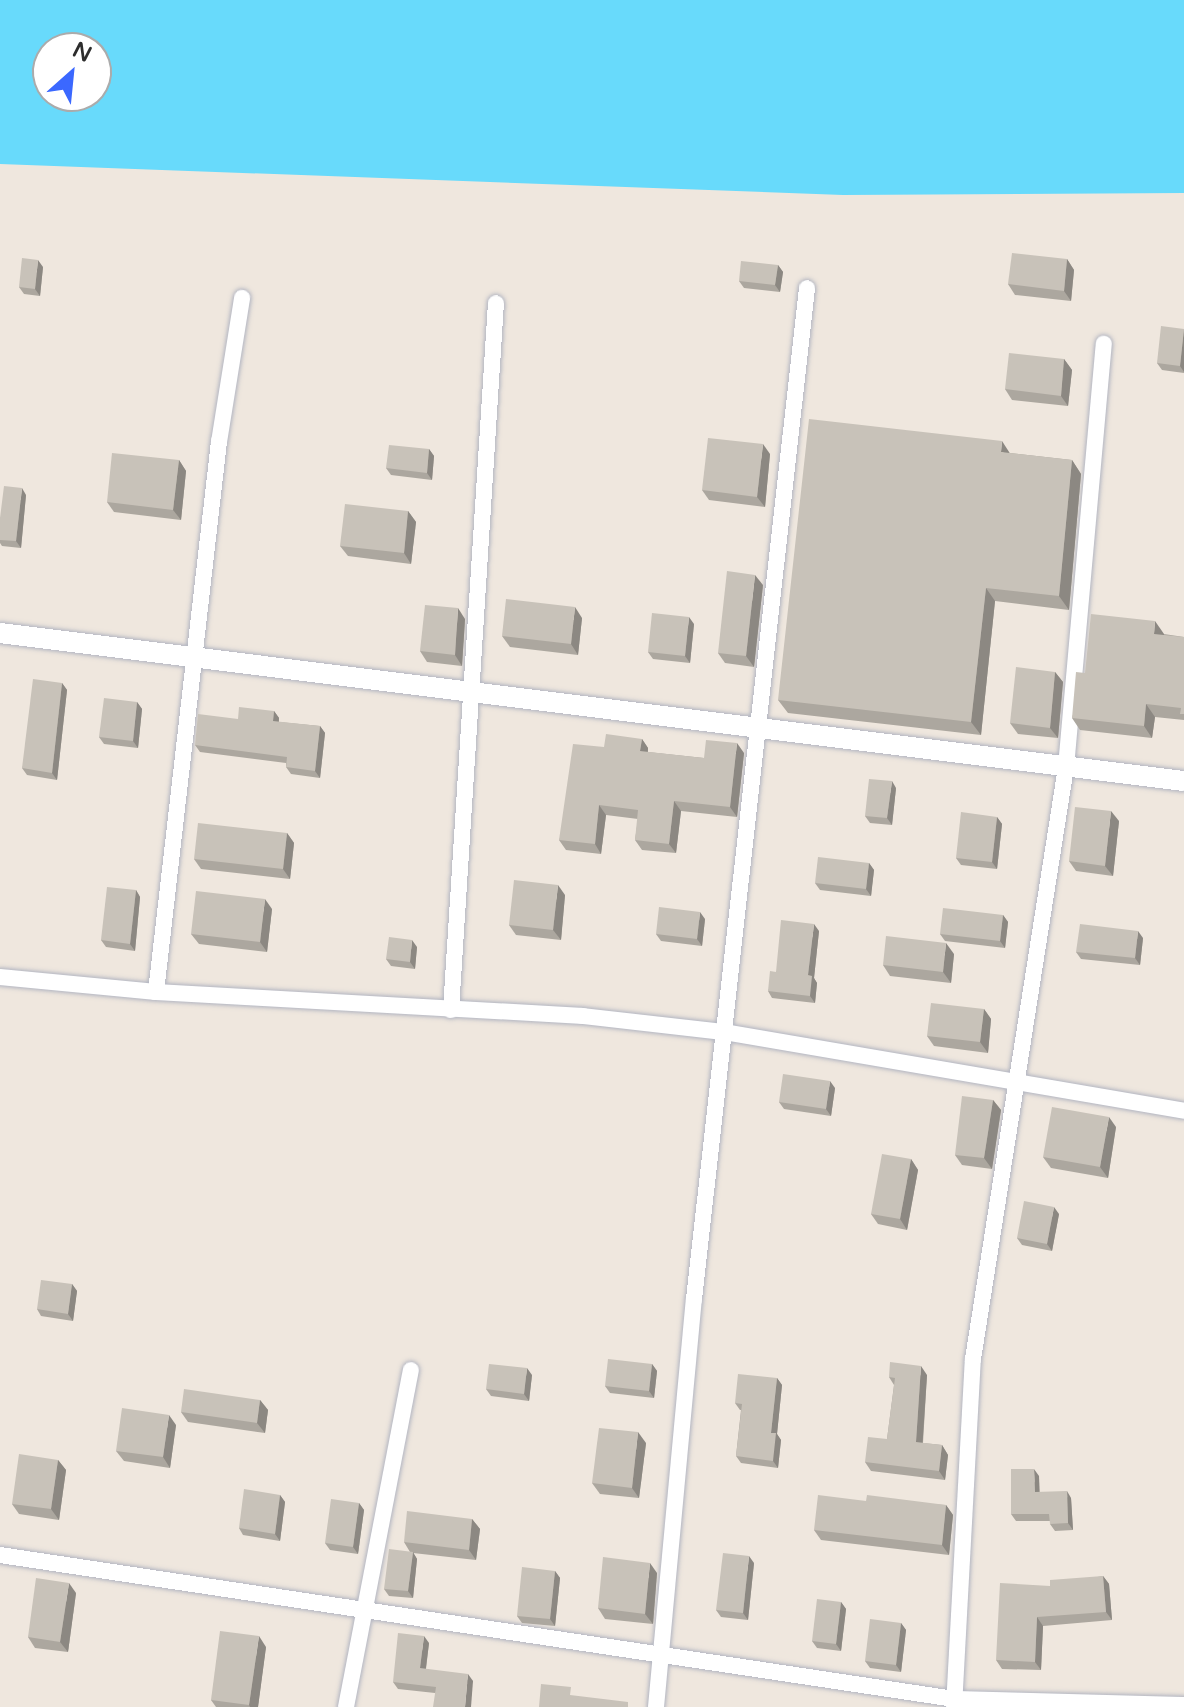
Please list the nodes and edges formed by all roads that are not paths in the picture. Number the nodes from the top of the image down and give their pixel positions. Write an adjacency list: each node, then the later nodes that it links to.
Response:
1 (807, 288): 8 (street)
2 (242, 298): 6 (street)
3 (496, 303): 7 (street)
4 (1104, 344): 9 (street)
5 (0, 633): 6 (street)
6 (197, 659): 7 (street); 12 (street)
7 (470, 694): 8 (street); 13 (street)
8 (756, 730): 9 (street); 14 (street)
9 (1066, 767): 10 (street); 15 (street)
10 (1184, 781)
11 (0, 977): 12 (street)
12 (156, 992): 13 (street)
13 (451, 1010): 14 (street)
14 (724, 1032): 15 (street); 20 (street)
15 (1015, 1085): 16 (street); 21 (street)
16 (1184, 1111)
17 (411, 1370): 19 (street)
18 (0, 1555): 19 (street)
19 (364, 1613): 20 (street); 23 (street)
20 (662, 1656): 21 (street); 24 (street)
21 (954, 1703): 22 (street)
22 (1184, 1705)
23 (346, 1707)
24 (656, 1707)

